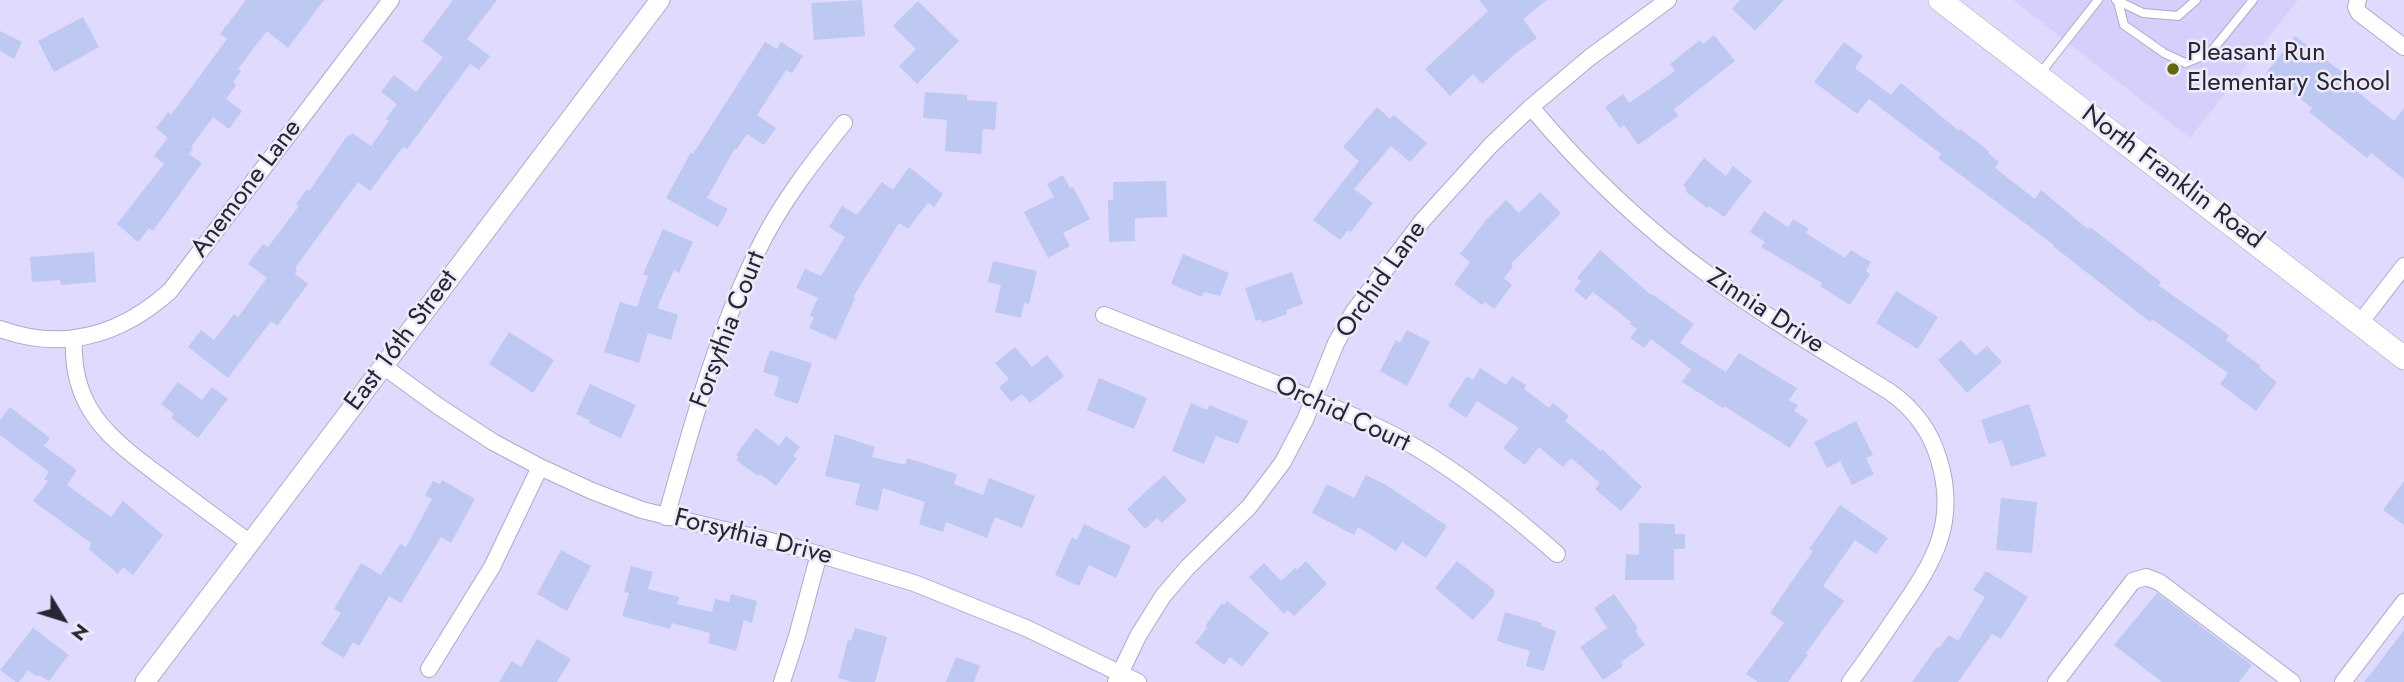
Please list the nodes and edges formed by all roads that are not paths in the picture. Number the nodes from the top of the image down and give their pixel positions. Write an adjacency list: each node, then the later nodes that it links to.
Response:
1 (391, 0): 18 (street, Anemone Lane)
2 (660, 0): 20 (street, East 16th Street)
3 (1668, 0): 12 (street, Orchid Lane)
4 (1940, 0): 11 (main road, North Franklin Road)
5 (2098, 0): 11 (lane)
6 (2196, 0): 9 (lane)
7 (2253, 0): 9 (lane)
8 (2358, 0): 10 (street)
9 (2117, 1)
10 (2404, 47)
11 (2039, 76): 16 (main road, North Franklin Road)
12 (1531, 107): 21 (street, Orchid Lane); 33 (street, Zinnia Drive)
13 (844, 123): 23 (street, Forsythia Court)
14 (2404, 266): 16 (street)
15 (1104, 314): 21 (street, Orchid Court)
16 (2360, 323): 19 (main road, North Franklin Road)
17 (0, 329): 18 (street, Anemone Lane)
18 (74, 338): 24 (street)
19 (2404, 358)
20 (383, 366): 22 (street, Forsythia Drive); 24 (street, East 16th Street)
21 (1314, 399): 26 (street, Orchid Court); 29 (street, Orchid Lane)
22 (541, 467): 23 (street, Forsythia Drive); 28 (street)
23 (666, 517): 25 (street, Forsythia Drive)
24 (250, 543): 30 (street, East 16th Street)
25 (819, 554): 29 (street, Forsythia Drive); 31 (street)
26 (1557, 554)
27 (2404, 602): 36 (street)
28 (429, 668)
29 (1118, 678): 32 (street, Forsythia Drive)
30 (145, 682)
31 (782, 682)
32 (1138, 682)
33 (1850, 682)
34 (2056, 682): 35 (street)
35 (2292, 682)
36 (2343, 682)

